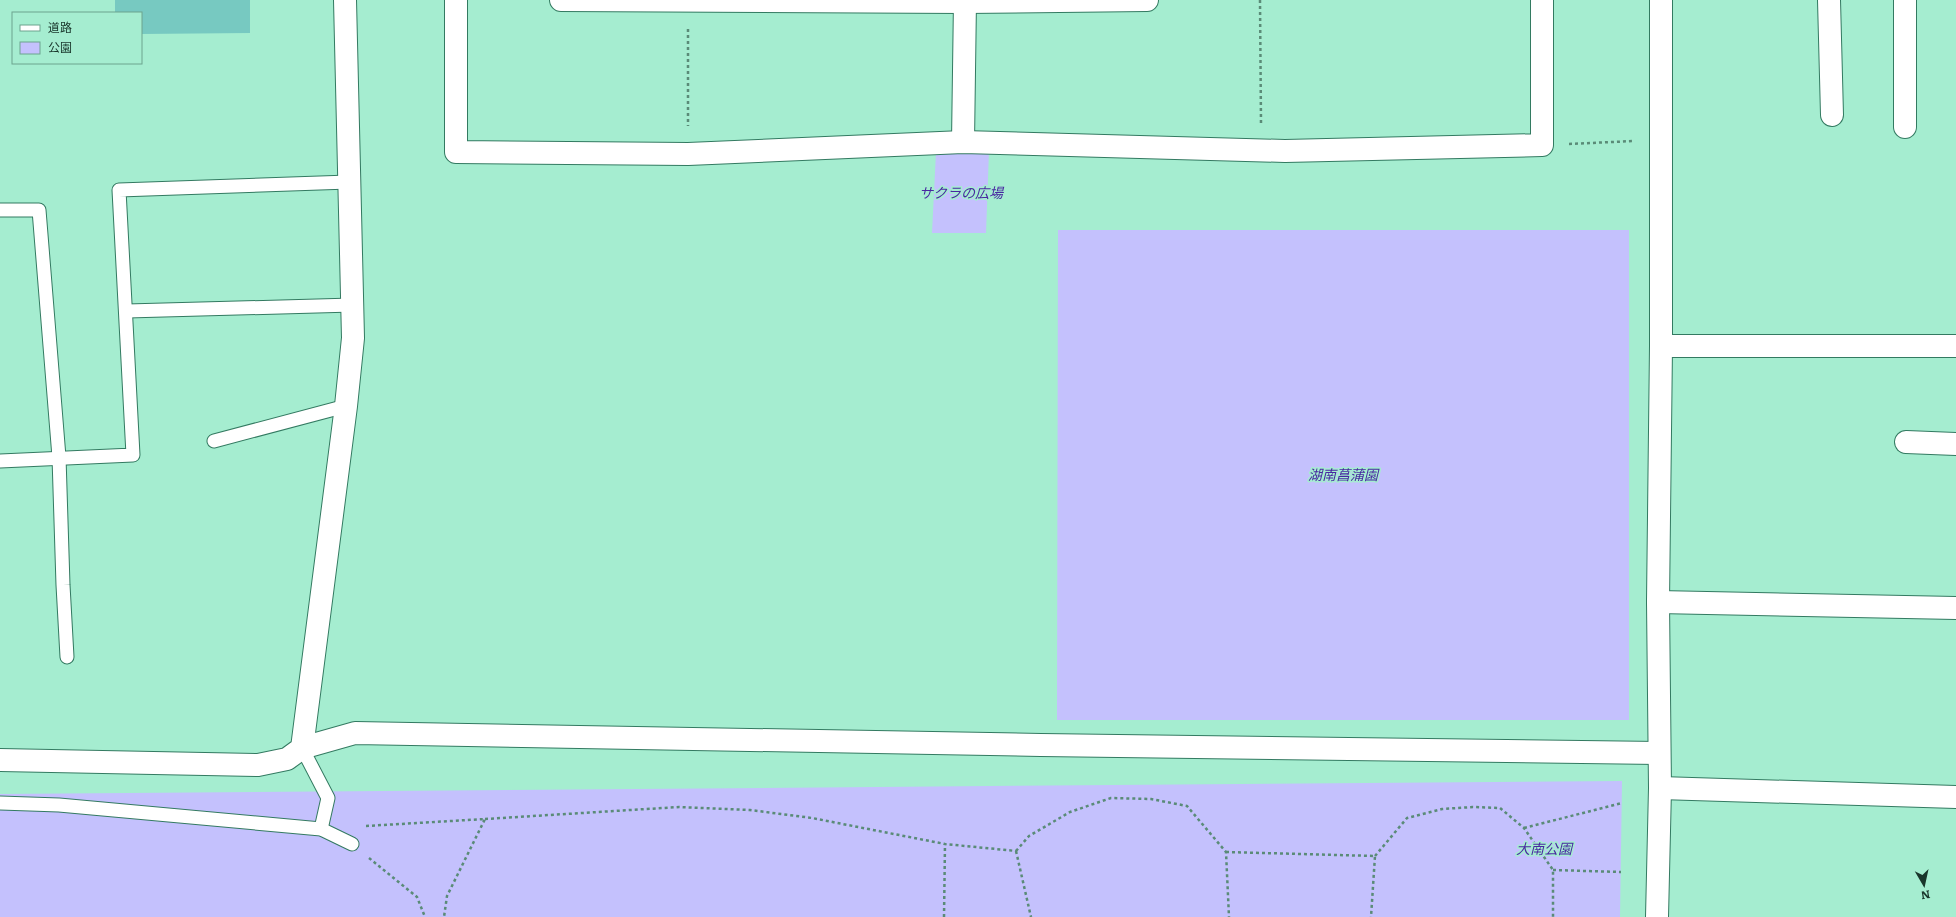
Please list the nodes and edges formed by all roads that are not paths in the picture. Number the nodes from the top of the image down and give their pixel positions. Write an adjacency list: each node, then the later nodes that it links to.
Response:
1 (345, 0): 13 (street)
2 (456, 0): 12 (street)
3 (561, 0): 9 (street)
4 (1147, 0): 9 (street)
5 (1542, 0): 12 (street)
6 (1661, 0): 17 (street)
7 (1829, 0): 10 (street)
8 (1905, 0): 11 (street)
9 (965, 1): 12 (street)
10 (1832, 115)
11 (1905, 127)
12 (963, 142)
13 (349, 182): 15 (street); 16 (lane)
14 (0, 210): 23 (lane)
15 (353, 305): 16 (lane); 19 (street)
16 (127, 311): 23 (lane)
17 (1661, 346): 18 (street); 25 (street)
18 (1956, 346)
19 (346, 406): 20 (lane); 28 (street)
20 (214, 441)
21 (1906, 442): 22 (street)
22 (1956, 444)
23 (59, 457): 24 (lane); 27 (lane)
24 (0, 461)
25 (1658, 602): 26 (street); 29 (street)
26 (1956, 608)
27 (67, 657)
28 (302, 748): 29 (street); 30 (street); 34 (lane)
29 (1659, 753): 31 (street)
30 (0, 760)
31 (1660, 788): 32 (street); 36 (street)
32 (1956, 797)
33 (0, 803): 34 (lane)
34 (321, 829): 35 (lane)
35 (352, 844)
36 (1656, 917)

